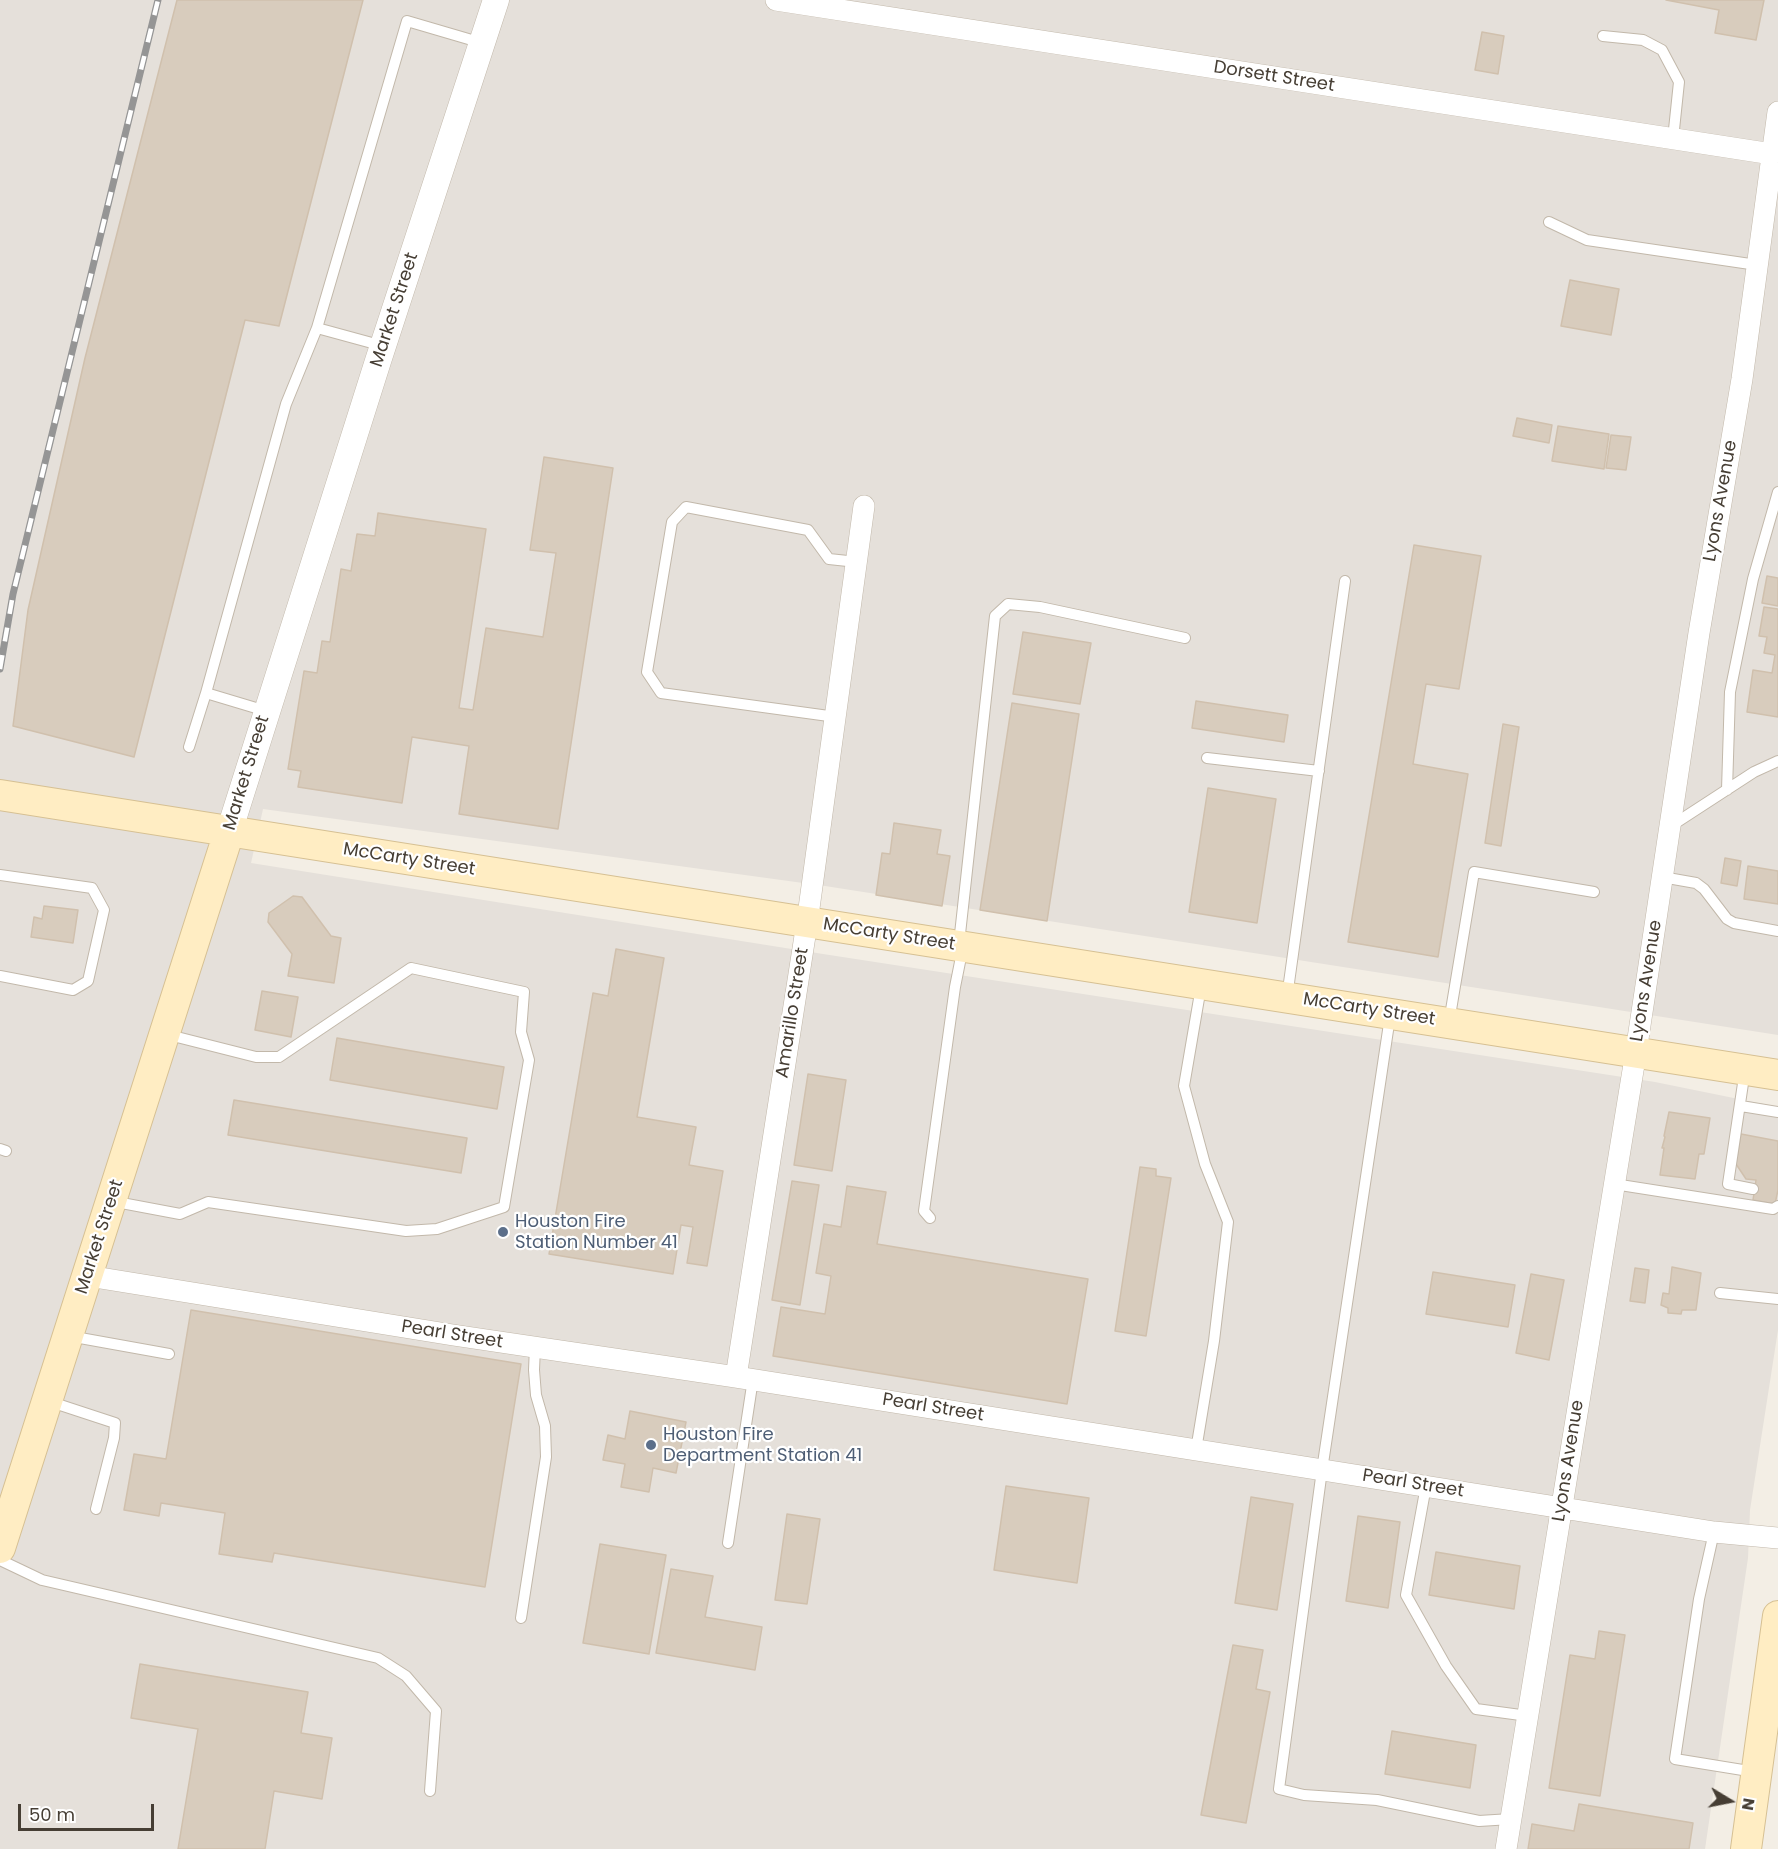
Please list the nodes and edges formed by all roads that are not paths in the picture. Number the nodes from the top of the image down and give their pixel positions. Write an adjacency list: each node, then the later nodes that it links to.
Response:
1 (496, 0): 4 (street, Market Street)
2 (776, 0): 6 (street, Dorsett Street)
3 (1603, 36): 6 (lane)
4 (482, 43): 10 (lane); 11 (street, Market Street)
5 (1778, 118): 7 (street, Lyons Avenue)
6 (1673, 139): 7 (street, Dorsett Street)
7 (1772, 154): 9 (street, Lyons Avenue)
8 (1549, 222): 9 (lane)
9 (1757, 265): 26 (street, Lyons Avenue)
10 (316, 328): 11 (lane); 17 (lane)
11 (383, 346): 18 (street, Market Street)
12 (1778, 492): 24 (lane)
13 (864, 506): 14 (street, Amarillo Street)
14 (857, 562): 19 (street, Amarillo Street); 19 (lane)
15 (1345, 581): 23 (lane)
16 (1185, 638): 33 (lane)
17 (206, 693): 18 (lane); 20 (lane)
18 (267, 711): 27 (street, Market Street)
19 (836, 717): 31 (street, Amarillo Street)
20 (189, 747)
21 (1207, 758): 23 (lane)
22 (1778, 761): 24 (lane)
23 (1318, 771): 36 (lane)
24 (1727, 790): 26 (lane)
25 (0, 795): 27 (main road, McCarty Street)
26 (1670, 827): 29 (street, Lyons Avenue)
27 (229, 832): 31 (main road, McCarty Street); 39 (main road, Market Street)
28 (0, 875): 34 (lane)
29 (1662, 877): 32 (lane); 40 (street, Lyons Avenue)
30 (1594, 892): 38 (lane)
31 (807, 923): 33 (main road, McCarty Street); 58 (street, Amarillo Street)
32 (1778, 931)
33 (961, 947): 35 (main road, McCarty Street); 51 (lane)
34 (0, 976)
35 (1202, 984): 36 (main road, McCarty Street); 60 (lane)
36 (1287, 997): 37 (main road, McCarty Street)
37 (1391, 1014): 38 (main road, McCarty Street); 61 (lane)
38 (1449, 1022): 40 (main road, McCarty Street)
39 (164, 1033): 48 (main road, Market Street); 48 (lane)
40 (1636, 1052): 41 (main road, McCarty Street); 45 (street, Lyons Avenue)
41 (1745, 1070): 42 (main road, McCarty Street); 43 (lane)
42 (1778, 1075)
43 (1741, 1106): 44 (lane); 46 (lane)
44 (1778, 1112)
45 (1614, 1184): 49 (lane); 63 (street, Lyons Avenue)
46 (1728, 1184): 47 (lane); 49 (lane)
47 (1753, 1189)
48 (111, 1201): 52 (main road, Market Street)
49 (1725, 1201): 50 (lane)
50 (1778, 1206)
51 (930, 1218)
52 (88, 1276): 55 (main road, Market Street); 56 (street, Pearl Street)
53 (1720, 1293): 54 (lane)
54 (1778, 1299)
55 (68, 1336): 57 (lane); 59 (main road, Market Street)
56 (535, 1347): 58 (street, Pearl Street); 71 (lane)
57 (169, 1354)
58 (745, 1378): 60 (street, Pearl Street); 67 (lane)
59 (47, 1401): 64 (lane); 68 (main road, Market Street)
60 (1196, 1450): 61 (street, Pearl Street)
61 (1322, 1470): 62 (street, Pearl Street); 75 (lane)
62 (1426, 1486): 63 (street, Pearl Street); 72 (lane)
63 (1561, 1508): 65 (street, Pearl Street); 72 (street, Lyons Avenue)
64 (96, 1509)
65 (1714, 1532): 66 (street, Pearl Street); 73 (lane)
66 (1778, 1538)
67 (728, 1543)
68 (0, 1548)
69 (0, 1560): 74 (lane)
70 (1778, 1616): 73 (main road)
71 (522, 1618)
72 (1528, 1716): 75 (street, Lyons Avenue)
73 (1758, 1773): 77 (main road)
74 (430, 1791)
75 (1511, 1819): 76 (street, Lyons Avenue)
76 (1506, 1849)
77 (1746, 1849)

